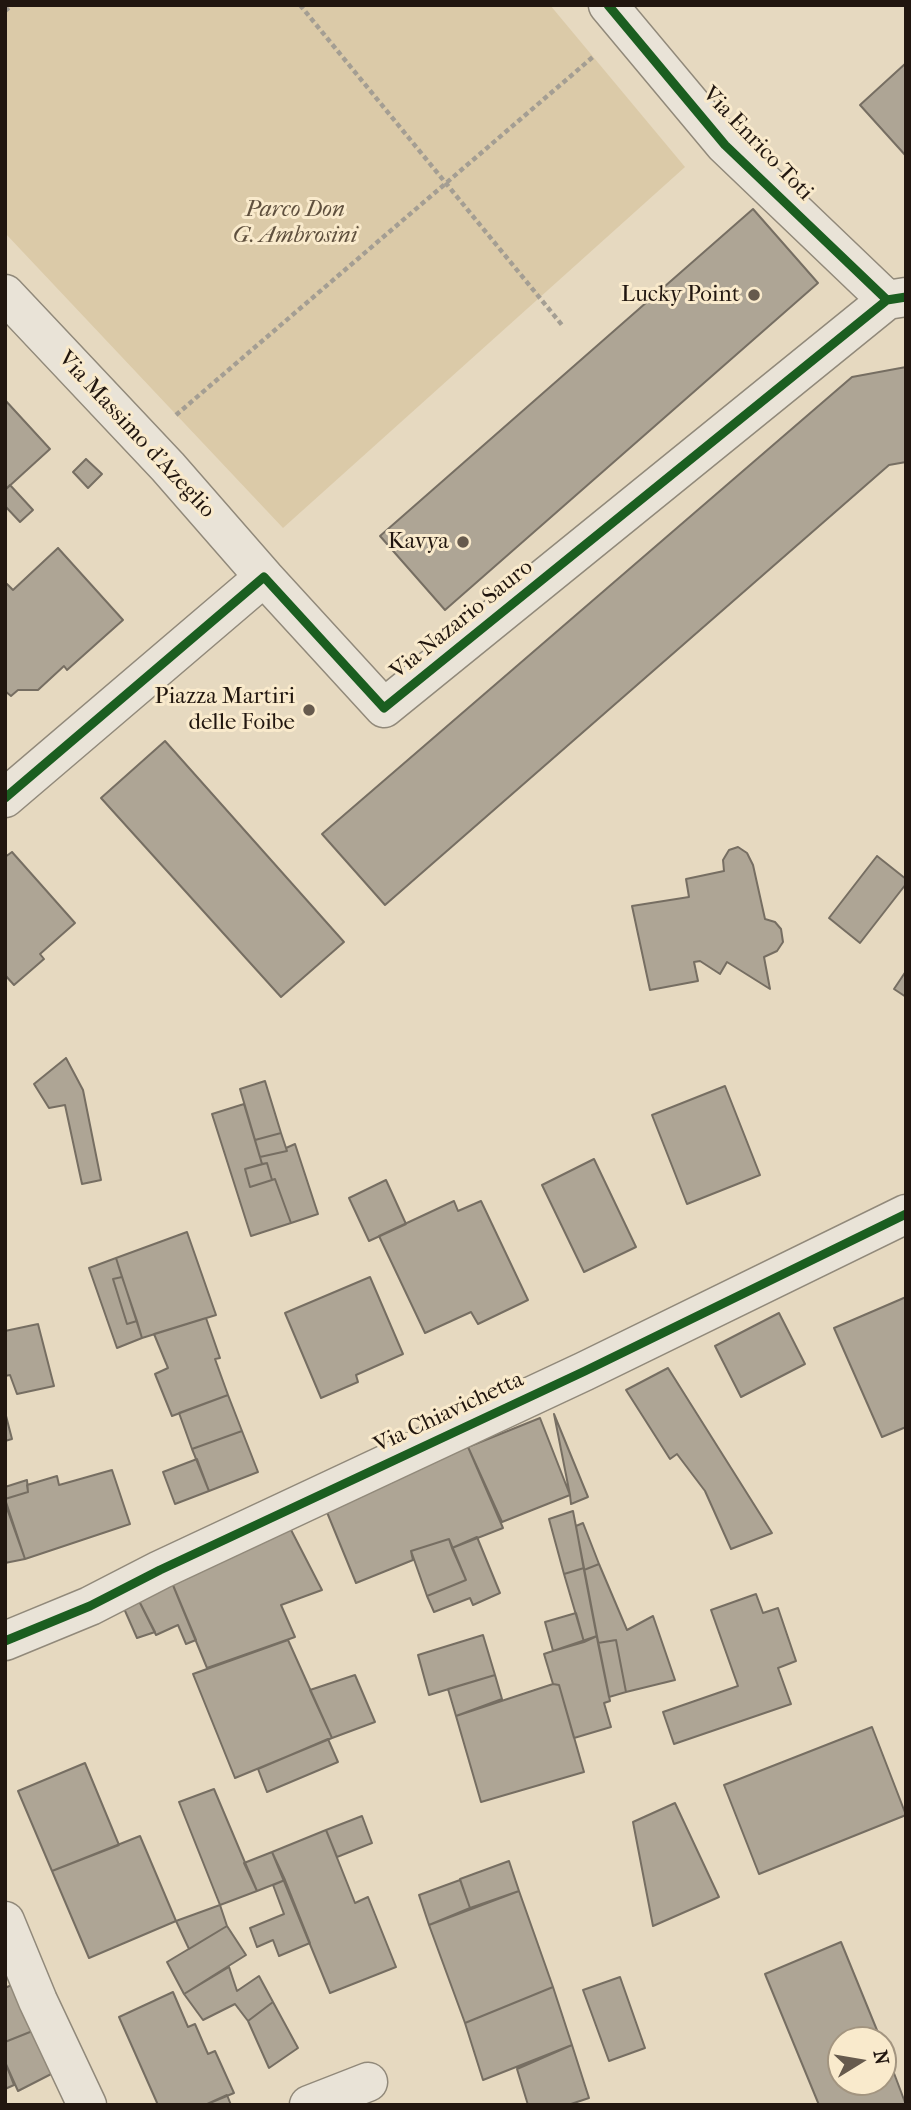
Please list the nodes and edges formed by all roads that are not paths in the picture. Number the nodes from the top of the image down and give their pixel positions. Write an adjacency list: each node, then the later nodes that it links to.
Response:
1 (618, 16): 3 (street, Via Enrico Toti)
2 (5, 294): 4 (street, Via Massimo d'Azeglio)
3 (897, 298): 4 (street, Via Nazario Sauro)
4 (264, 577): 5 (street)
5 (5, 798)
6 (906, 1214): 7 (street, Via Chiavichetta)
7 (5, 1641)
8 (5, 1921): 10 (street)
9 (368, 2082): 11 (street)
10 (87, 2105)
11 (309, 2105)

